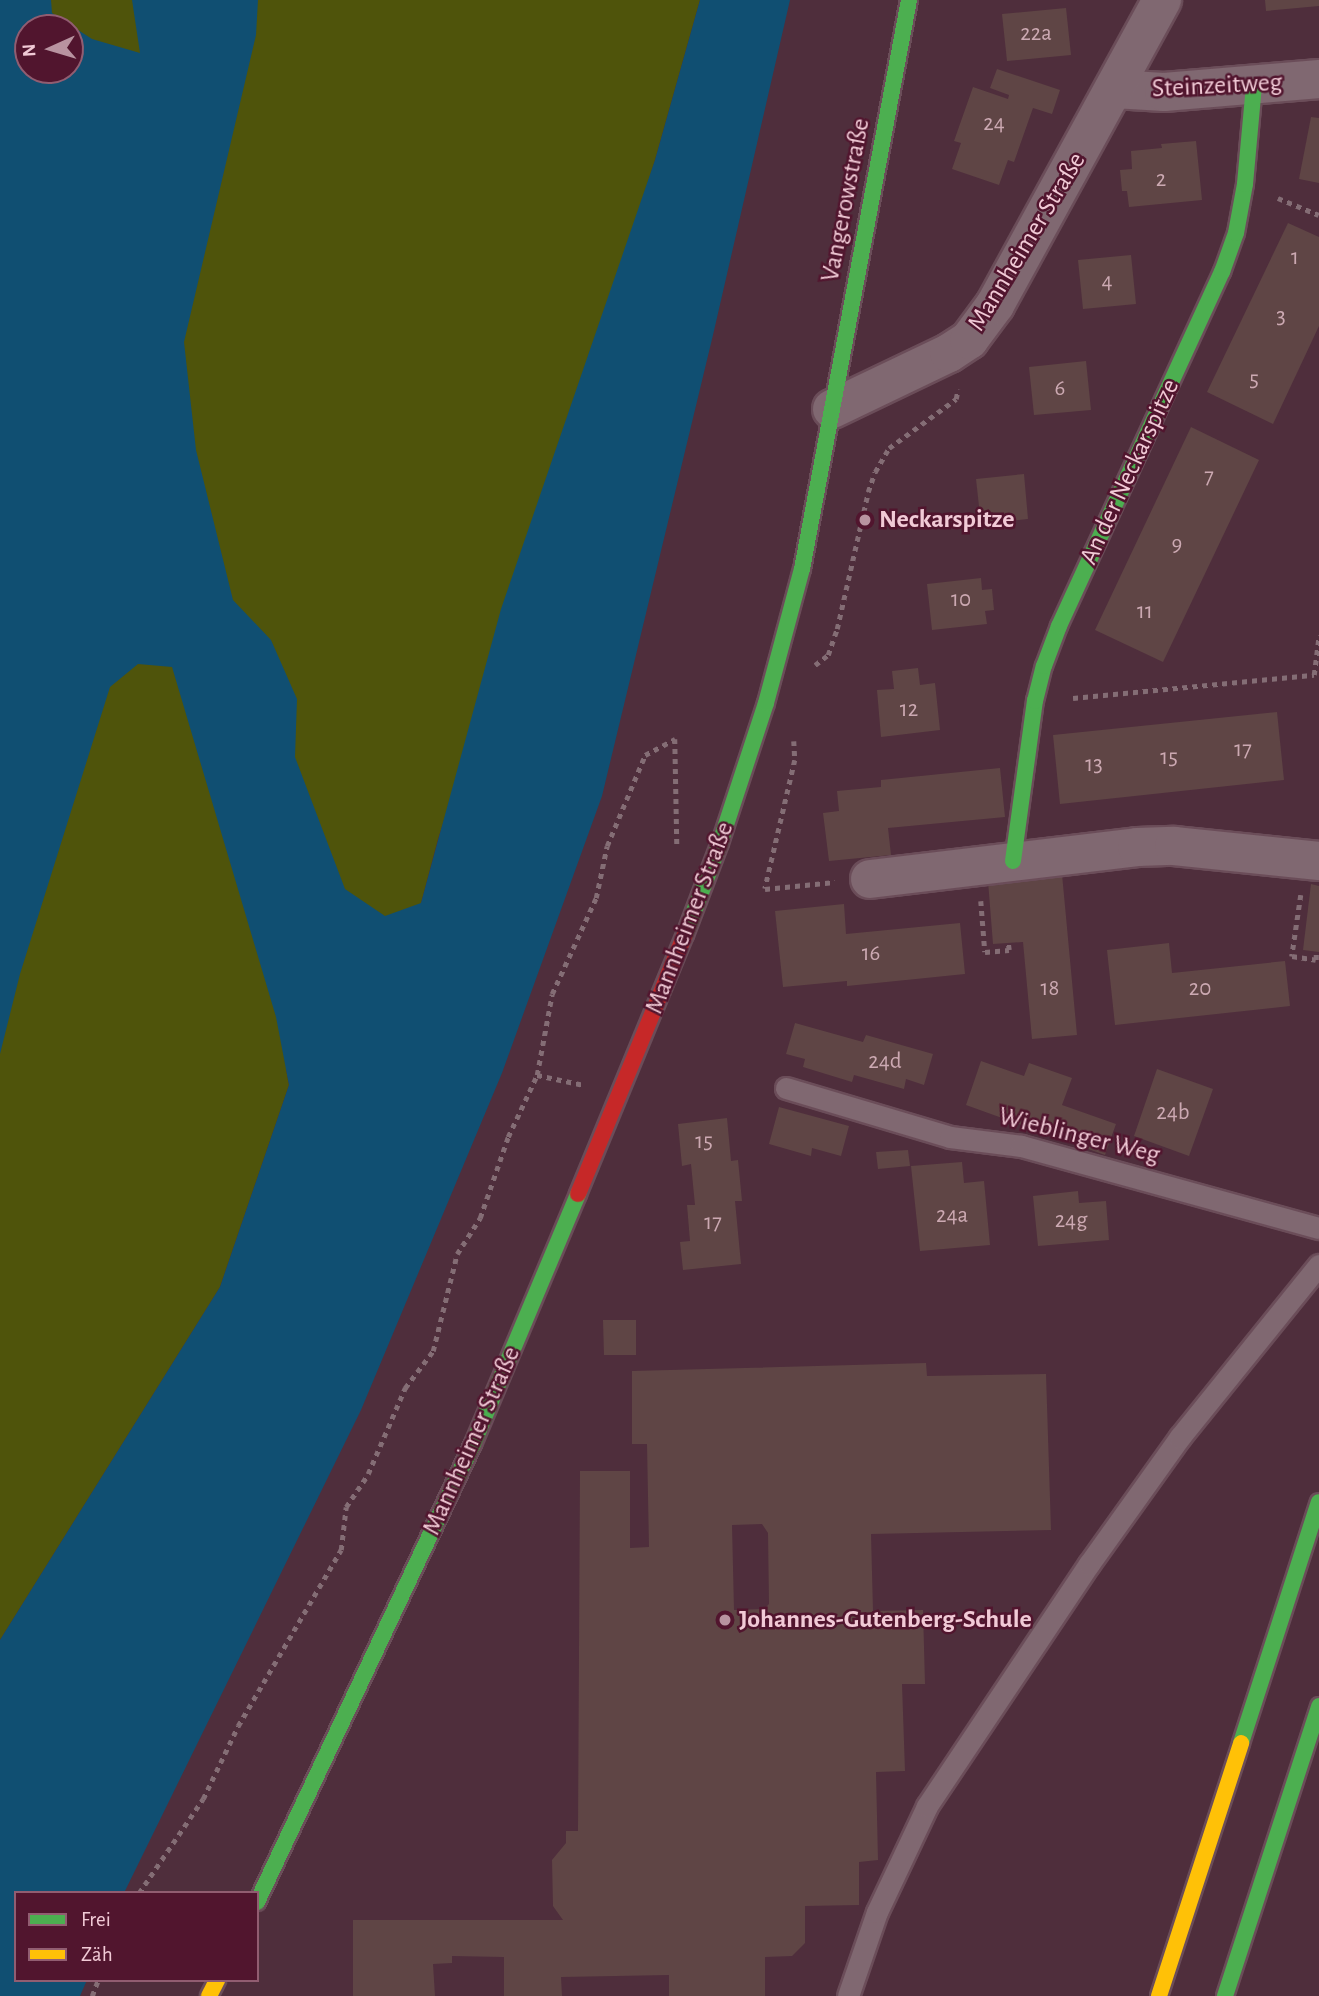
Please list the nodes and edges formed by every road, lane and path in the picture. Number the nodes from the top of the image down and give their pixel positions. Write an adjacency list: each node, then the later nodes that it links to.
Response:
1 (909, 0): 7 (main road, Vangerowstraße)
2 (1162, 0): 5 (street, Mannheimer Straße)
3 (1319, 79): 4 (street, Steinzeitweg)
4 (1254, 86): 5 (street, Steinzeitweg); 9 (main road, An der Neckarspitze)
5 (1114, 89): 6 (street, Mannheimer Straße)
6 (969, 340): 7 (street, Mannheimer Straße); 10 (path)
7 (832, 409): 10 (main road, Mannheimer Straße)
8 (1319, 635): 9 (path)
9 (1035, 701): 13 (main road, An der Neckarspitze)
10 (766, 703): 14 (path); 25 (main road, Mannheimer Straße)
11 (677, 852): 17 (path)
12 (1313, 860): 13 (street); 16 (path)
13 (996, 863): 14 (street); 15 (path)
14 (870, 879)
15 (1008, 943)
16 (1316, 952)
17 (537, 1075): 18 (path); 24 (path)
18 (593, 1087)
19 (786, 1088): 20 (lane, Wieblinger Weg)
20 (1319, 1228)
21 (1319, 1265): 26 (lane)
22 (1319, 1502): 27 (main road)
23 (1319, 1706): 28 (main road)
24 (140, 1891)
25 (259, 1898)
26 (848, 1996)
27 (1158, 1996)
28 (1225, 1996)

